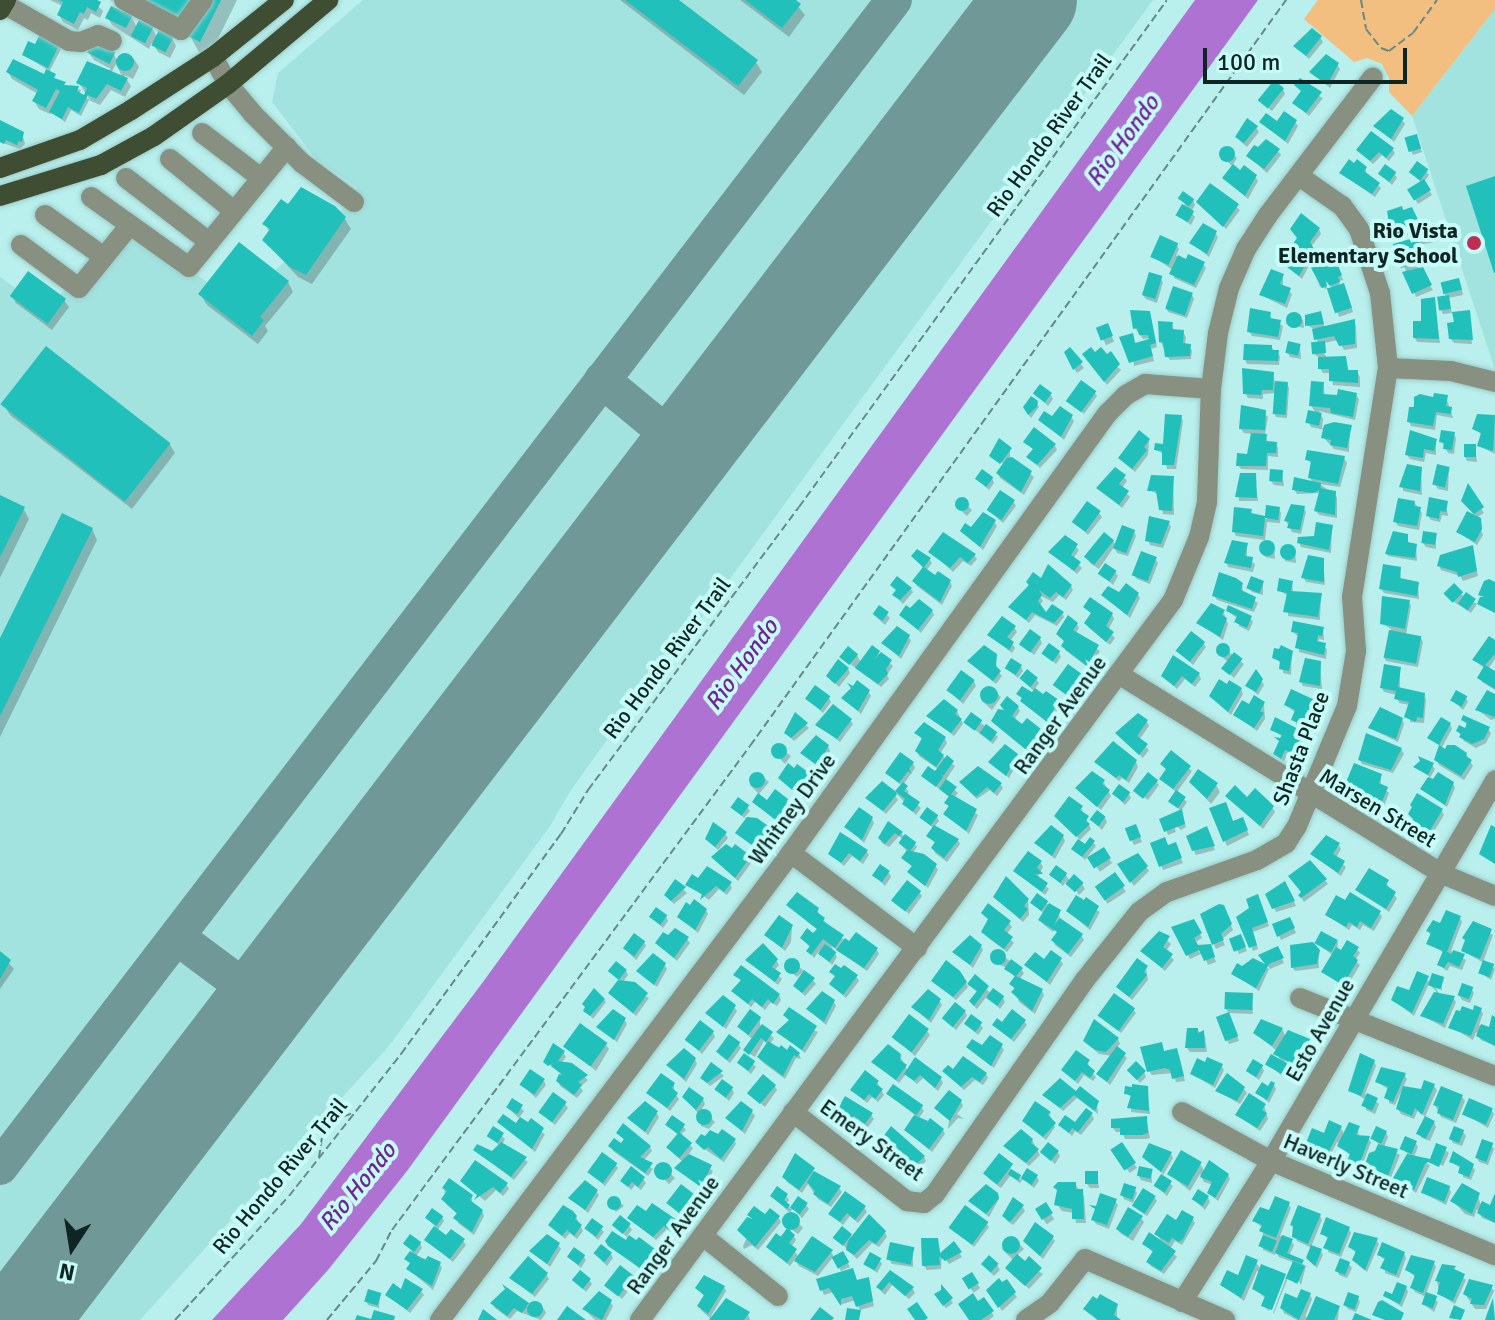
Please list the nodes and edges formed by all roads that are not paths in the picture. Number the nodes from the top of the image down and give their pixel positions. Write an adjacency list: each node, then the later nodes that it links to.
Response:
1 (124, 0): 2 (street)
2 (203, 0)
3 (284, 0): 7 (main road)
4 (328, 0): 9 (main road)
5 (3, 5): 6 (street)
6 (112, 41)
7 (213, 57): 9 (street); 13 (main road)
8 (1373, 77): 14 (street, Ranger Avenue)
9 (228, 84): 11 (street); 17 (main road)
10 (202, 133): 16 (street)
11 (287, 147): 16 (street); 19 (street)
12 (170, 159): 20 (street)
13 (0, 168)
14 (1299, 176): 26 (street, Shasta Place); 28 (street, Ranger Avenue)
15 (126, 178): 23 (street)
16 (261, 178): 20 (street)
17 (0, 196)
18 (91, 197): 22 (street)
19 (354, 202)
20 (234, 211): 23 (street)
21 (45, 215): 25 (street)
22 (130, 225): 23 (street); 25 (street)
23 (209, 242)
24 (21, 245): 25 (street)
25 (104, 257)
26 (1388, 368): 27 (street); 31 (street, Shasta Place)
27 (1495, 382)
28 (1211, 389): 29 (street, Ranger Avenue); 32 (street, Whitney Drive)
29 (1120, 675): 31 (street, Marsen Street); 35 (street, Ranger Avenue)
30 (1495, 780): 33 (street, Esto Avenue)
31 (1310, 796): 33 (street, Marsen Street); 42 (street, Shasta Place)
32 (791, 853): 35 (street); 47 (street, Whitney Drive)
33 (1440, 873): 34 (street, Marsen Street); 37 (street, Esto Avenue)
34 (1495, 896)
35 (917, 948): 39 (street, Ranger Avenue)
36 (1300, 998): 37 (street)
37 (1357, 1018): 38 (street); 41 (street, Esto Avenue)
38 (1495, 1076)
39 (793, 1112): 42 (street, Emery Street); 43 (street, Ranger Avenue)
40 (1182, 1112): 41 (street, Haverly Street)
41 (1271, 1161): 44 (street, Haverly Street); 46 (street, Esto Avenue)
42 (924, 1203)
43 (703, 1236): 45 (street); 48 (street, Ranger Avenue)
44 (1495, 1255)
45 (778, 1296)
46 (1182, 1302): 49 (street); 50 (street)
47 (440, 1320)
48 (640, 1320)
49 (1026, 1320)
50 (1225, 1320)

